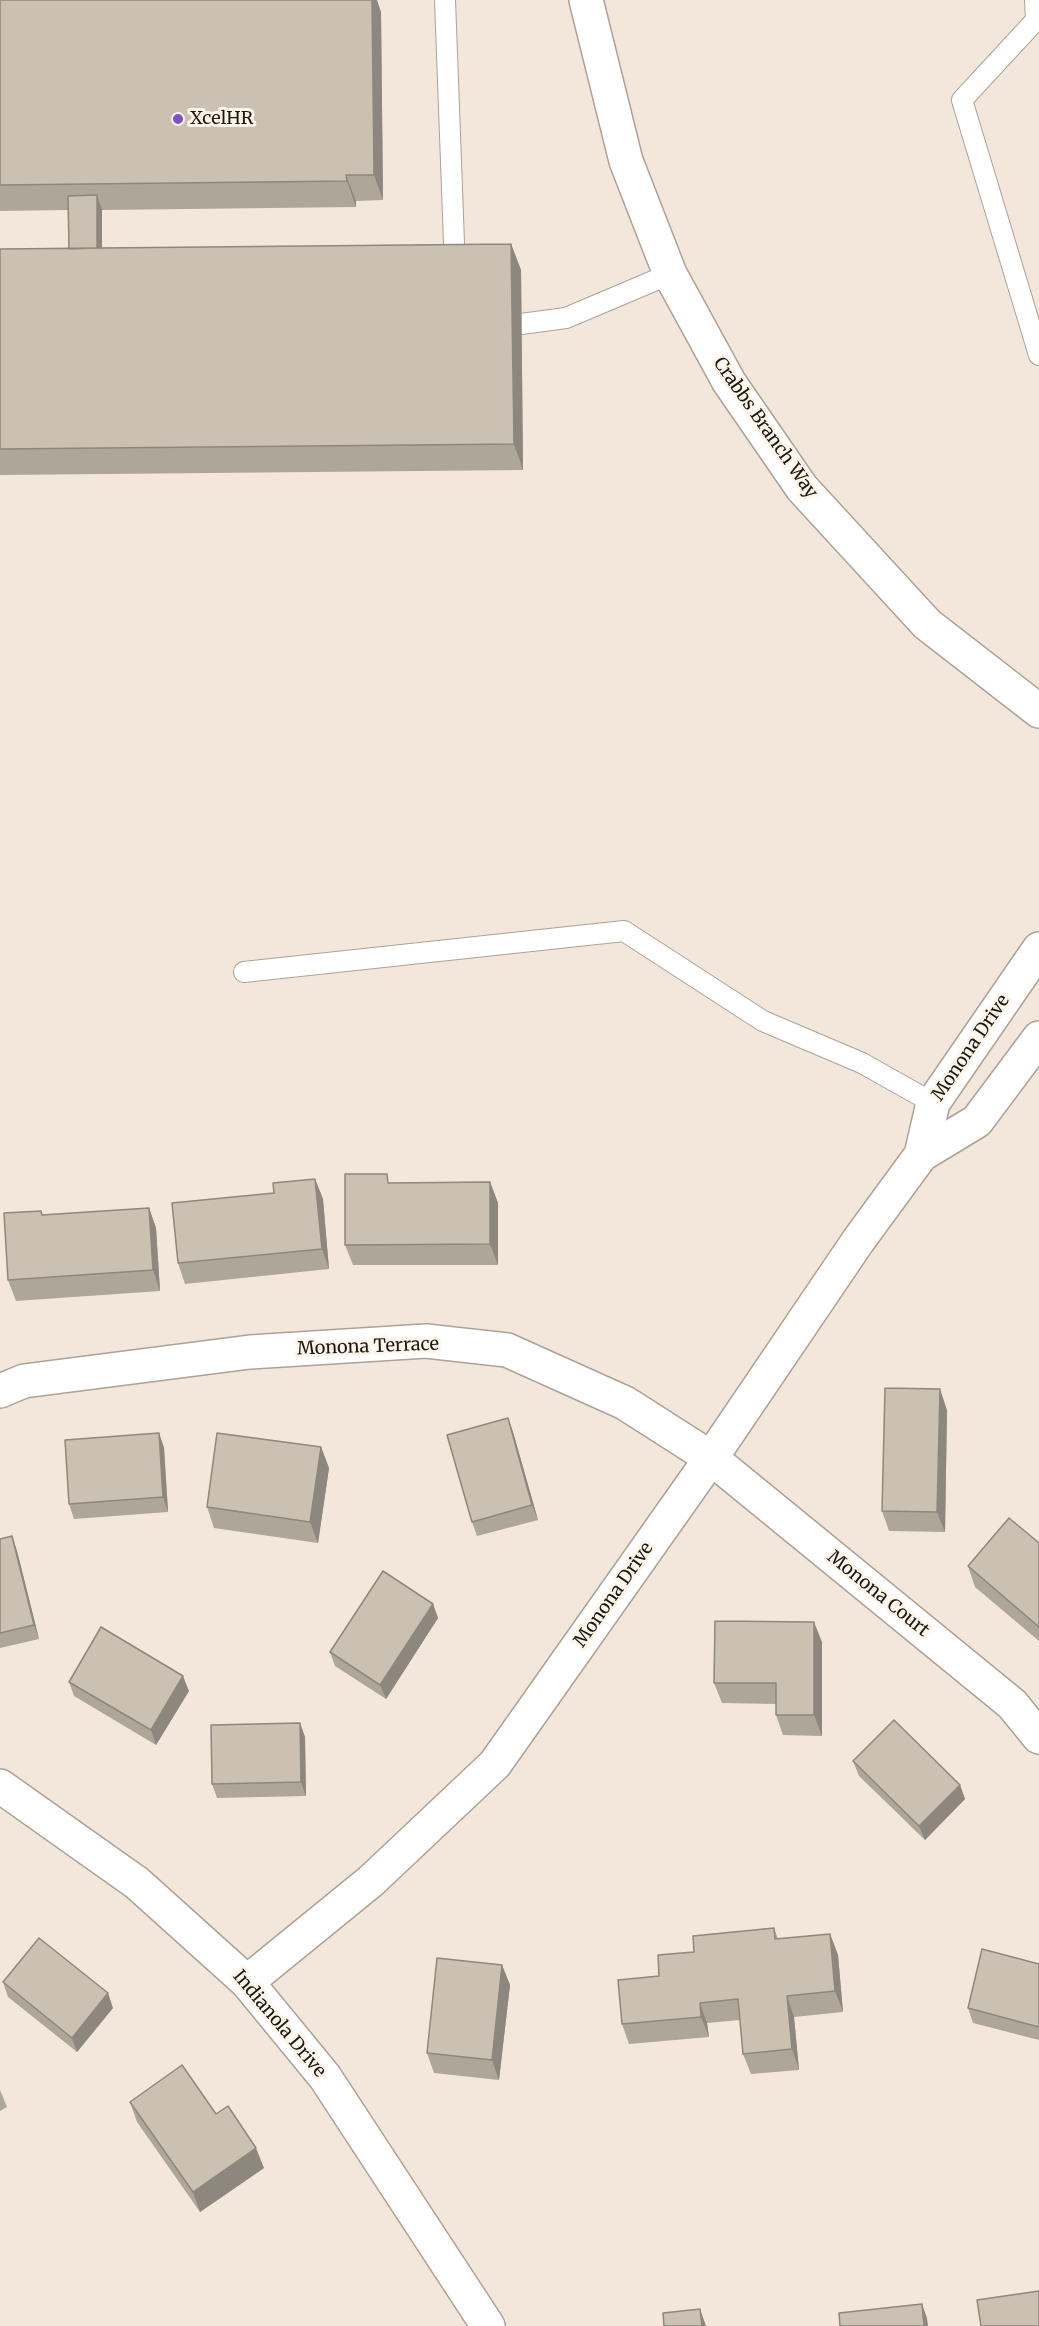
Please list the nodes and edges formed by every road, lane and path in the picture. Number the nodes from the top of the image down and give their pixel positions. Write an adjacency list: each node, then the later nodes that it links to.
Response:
1 (445, 0): 5 (lane)
2 (586, 0): 6 (street, Crabbs Branch Way)
3 (1035, 0): 4 (lane)
4 (1038, 23): 8 (lane)
5 (454, 270)
6 (670, 274): 7 (lane); 9 (street, Crabbs Branch Way)
7 (521, 324)
8 (1039, 355)
9 (1039, 711)
10 (1039, 949): 13 (street, Monona Drive)
11 (244, 972): 13 (lane)
12 (1039, 1038): 14 (street, Monona Drive)
13 (933, 1103): 14 (street, Monona Drive)
14 (921, 1155): 16 (street, Monona Drive)
15 (0, 1391): 16 (street, Monona Terrace)
16 (711, 1458): 17 (street, Monona Court); 19 (street, Monona Drive)
17 (1039, 1737)
18 (0, 1786): 19 (street, Indianola Drive)
19 (247, 1982): 20 (street, Indianola Drive)
20 (488, 2326)

